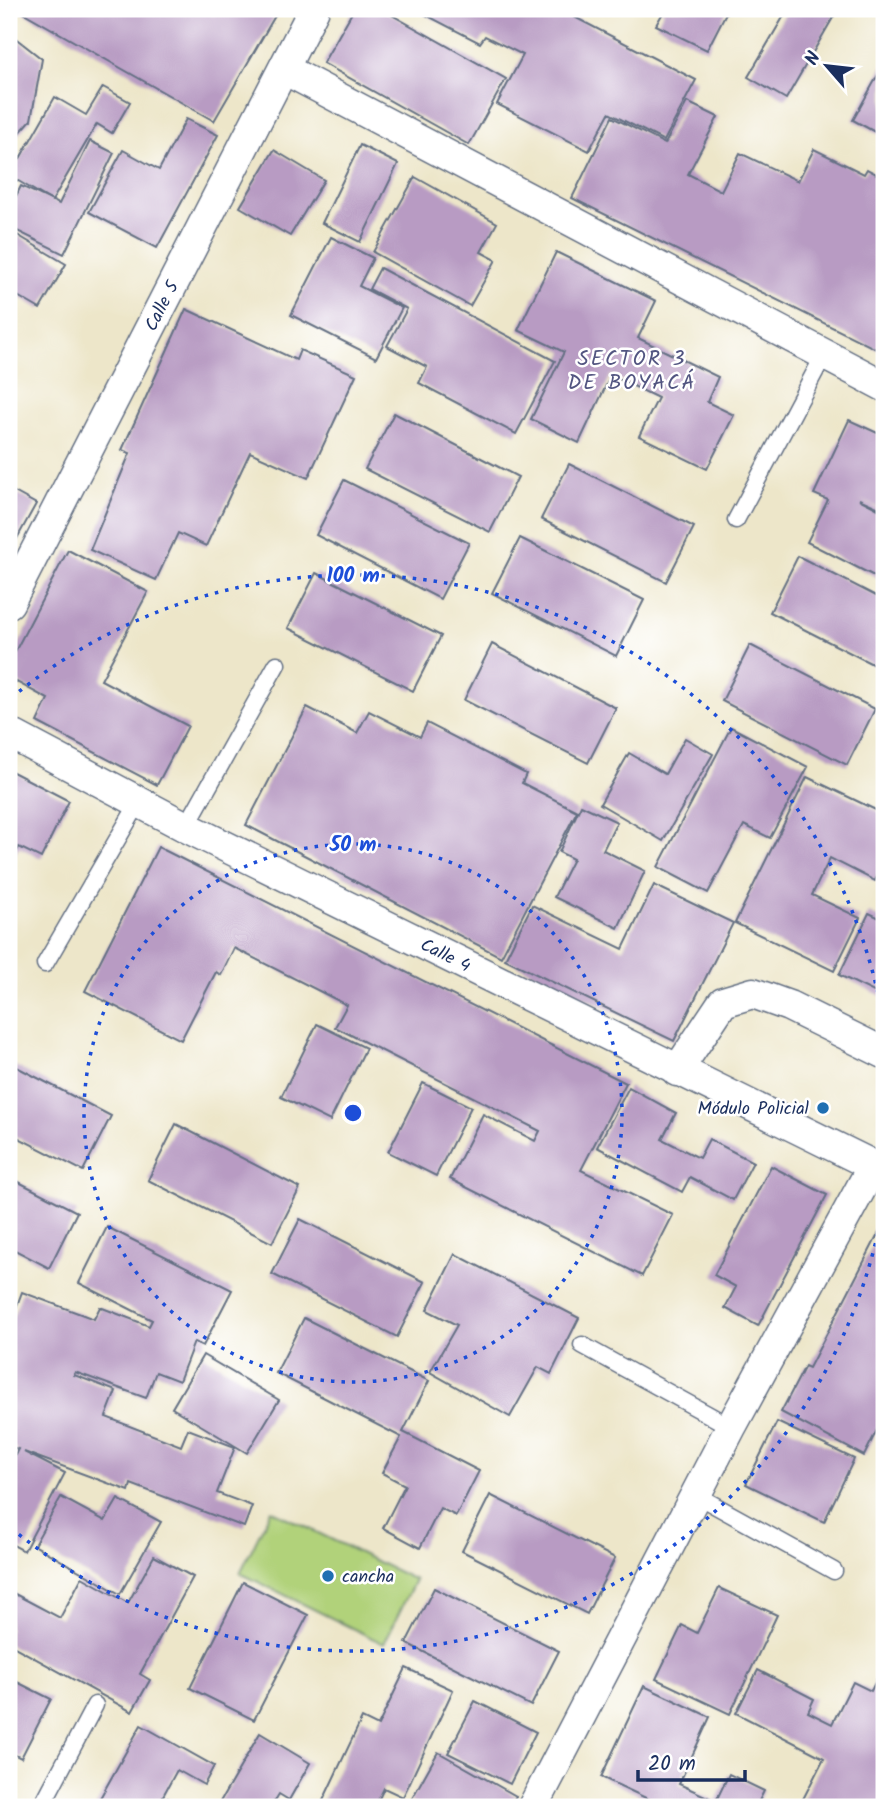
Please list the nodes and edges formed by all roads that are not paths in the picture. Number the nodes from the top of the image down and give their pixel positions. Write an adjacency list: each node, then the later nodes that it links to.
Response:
1 (314, 9): 2 (street, Calle 5)
2 (284, 69): 3 (street); 6 (street, Calle 5)
3 (824, 355): 4 (street); 5 (lane)
4 (884, 386)
5 (736, 520)
6 (9, 603)
7 (276, 664): 10 (lane)
8 (9, 733): 9 (street, Calle 4)
9 (139, 802): 10 (street, Calle 4); 11 (lane)
10 (186, 827): 13 (street, Calle 4)
11 (45, 964)
12 (884, 1053): 13 (street)
13 (677, 1071): 14 (street, Calle 4)
14 (879, 1168): 16 (street)
15 (582, 1345): 16 (lane)
16 (731, 1427): 17 (street)
17 (696, 1495): 18 (lane); 21 (street)
18 (834, 1571)
19 (95, 1705): 20 (lane)
20 (41, 1807)
21 (533, 1807)

